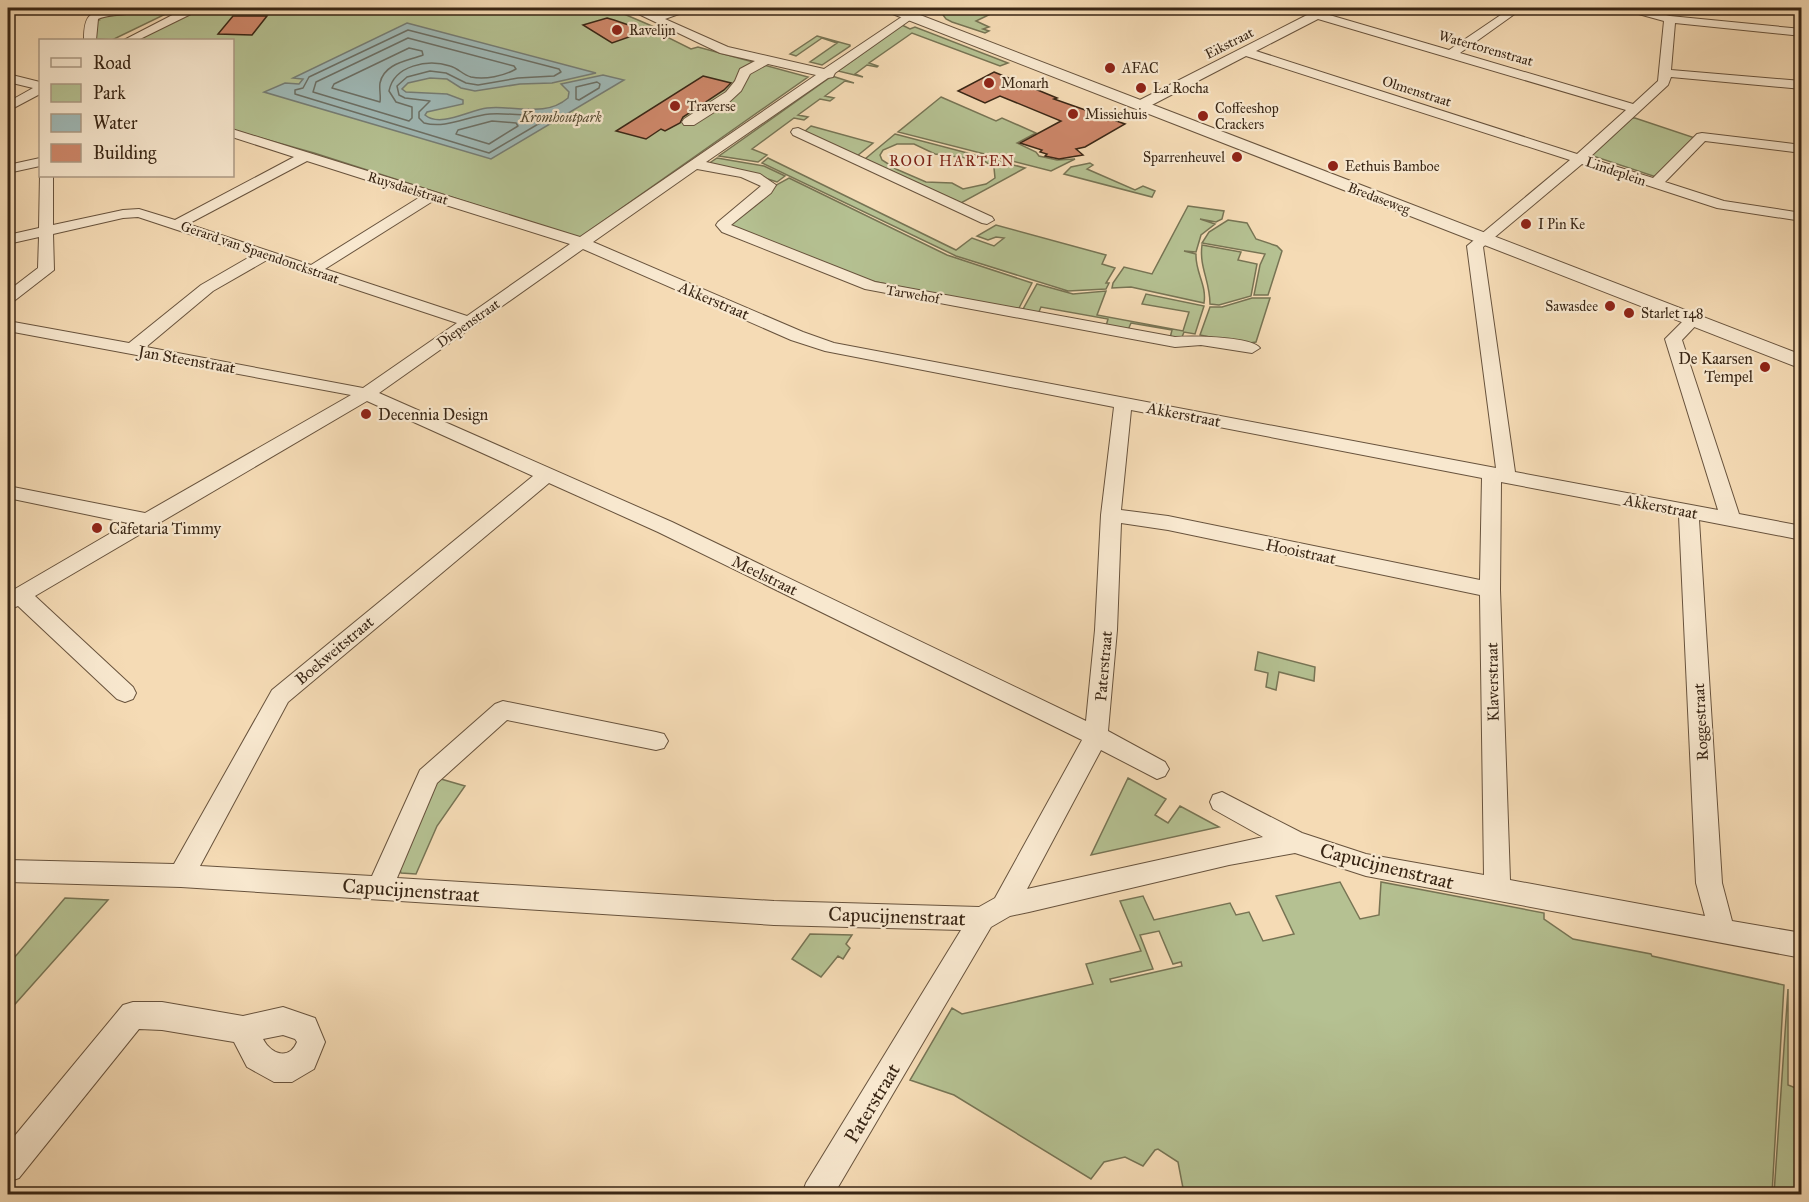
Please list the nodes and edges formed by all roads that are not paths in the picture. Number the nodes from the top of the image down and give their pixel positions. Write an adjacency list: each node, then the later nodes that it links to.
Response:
1 (143, 8): 16 (street)
2 (189, 8): 10 (street); 17 (street)
3 (632, 8): 13 (street)
4 (686, 8): 13 (street)
5 (890, 8): 11 (street, Bredaseweg)
6 (1294, 8): 12 (street, Watertorenstraat)
7 (1330, 8): 12 (street, Eikstraat)
8 (1518, 8): 19 (street)
9 (1628, 8): 14 (street)
10 (296, 11)
11 (916, 11): 22 (street, Diepenstraat); 27 (street, Bredaseweg)
12 (1317, 14): 18 (street, Eikstraat); 19 (street, Watertorenstraat)
13 (656, 18): 20 (street)
14 (1670, 19): 15 (street); 21 (street)
15 (1802, 33)
16 (90, 39)
17 (132, 39)
18 (1244, 51): 27 (street, Eikstraat); 35 (street, Olmenstraat)
19 (1450, 54): 29 (street, Watertorenstraat)
20 (765, 60): 22 (street); 30 (street)
21 (1667, 73): 24 (street); 29 (street, Lindeplein)
22 (829, 74): 37 (street, Diepenstraat)
23 (8, 78): 25 (street)
24 (1802, 85)
25 (39, 87)
26 (39, 88): 28 (street)
27 (1141, 105): 46 (street, Bredaseweg)
28 (8, 107)
29 (1634, 108): 35 (street, Lindeplein)
30 (689, 122)
31 (798, 132): 43 (street)
32 (234, 134): 34 (street, Ruysdaelstraat)
33 (1802, 149): 40 (street)
34 (306, 156): 41 (street, Ruysdaelstraat); 44 (street)
35 (1580, 159): 40 (street, Lindeplein); 46 (street)
36 (39, 162): 38 (street)
37 (694, 164): 48 (street, Diepenstraat); 55 (street, Tarwehof)
38 (8, 169)
39 (46, 177): 45 (street)
40 (1654, 184): 42 (street, Lindeplein)
41 (433, 195): 48 (street, Ruysdaelstraat); 50 (street)
42 (1802, 217)
43 (987, 220)
44 (178, 224): 45 (street, Gerard van Spaendonckstraat); 49 (street, Gerard van Spaendonckstraat)
45 (47, 232): 47 (street, Gerard van Spaendonckstraat); 51 (street)
46 (1485, 238): 52 (street, Bredaseweg); 61 (street, Klaverstraat)
47 (8, 239)
48 (582, 243): 53 (street, Diepenstraat); 59 (street, Akkerstraat)
49 (266, 254): 50 (street, Gerard van Spaendonckstraat); 56 (street)
50 (314, 270): 53 (street, Gerard van Spaendonckstraat)
51 (8, 298)
52 (1693, 320): 57 (street, Bredaseweg); 65 (street)
53 (470, 322): 58 (street, Diepenstraat)
54 (8, 326): 56 (street, Jan Steenstraat)
55 (1252, 348)
56 (132, 349): 58 (street, Jan Steenstraat)
57 (1802, 363)
58 (366, 394): 60 (street, Meelstraat); 66 (street, Diepenstraat)
59 (1123, 402): 61 (street, Akkerstraat); 64 (street, Paterstraat)
60 (547, 474): 71 (street, Meelstraat); 77 (street, Boekweitstraat)
61 (1499, 475): 63 (street, Akkerstraat); 68 (street, Klaverstraat)
62 (8, 492): 66 (street)
63 (1689, 512): 65 (street, Akkerstraat); 81 (street, Roggestraat)
64 (1111, 515): 68 (street, Hooistraat); 71 (street, Paterstraat)
65 (1731, 519): 67 (street, Akkerstraat)
66 (149, 521): 69 (street, Diepenstraat)
67 (1802, 533)
68 (1490, 590): 79 (street, Klaverstraat)
69 (14, 598): 70 (street)
70 (125, 693)
71 (1096, 736): 73 (street, Meelstraat); 80 (street, Paterstraat)
72 (656, 741): 78 (street)
73 (1157, 769)
74 (1222, 802): 75 (street)
75 (1295, 842): 79 (street, Capucijnenstraat); 80 (street, Capucijnenstraat)
76 (8, 871): 77 (street, Capucijnenstraat)
77 (181, 876): 78 (street, Capucijnenstraat)
78 (379, 888): 80 (street, Capucijnenstraat)
79 (1497, 891): 81 (street, Capucijnenstraat)
80 (993, 913): 85 (street, Paterstraat)
81 (1722, 931): 82 (street, Capucijnenstraat)
82 (1802, 946)
83 (243, 1030): 84 (street)
84 (8, 1167)
85 (817, 1194)

